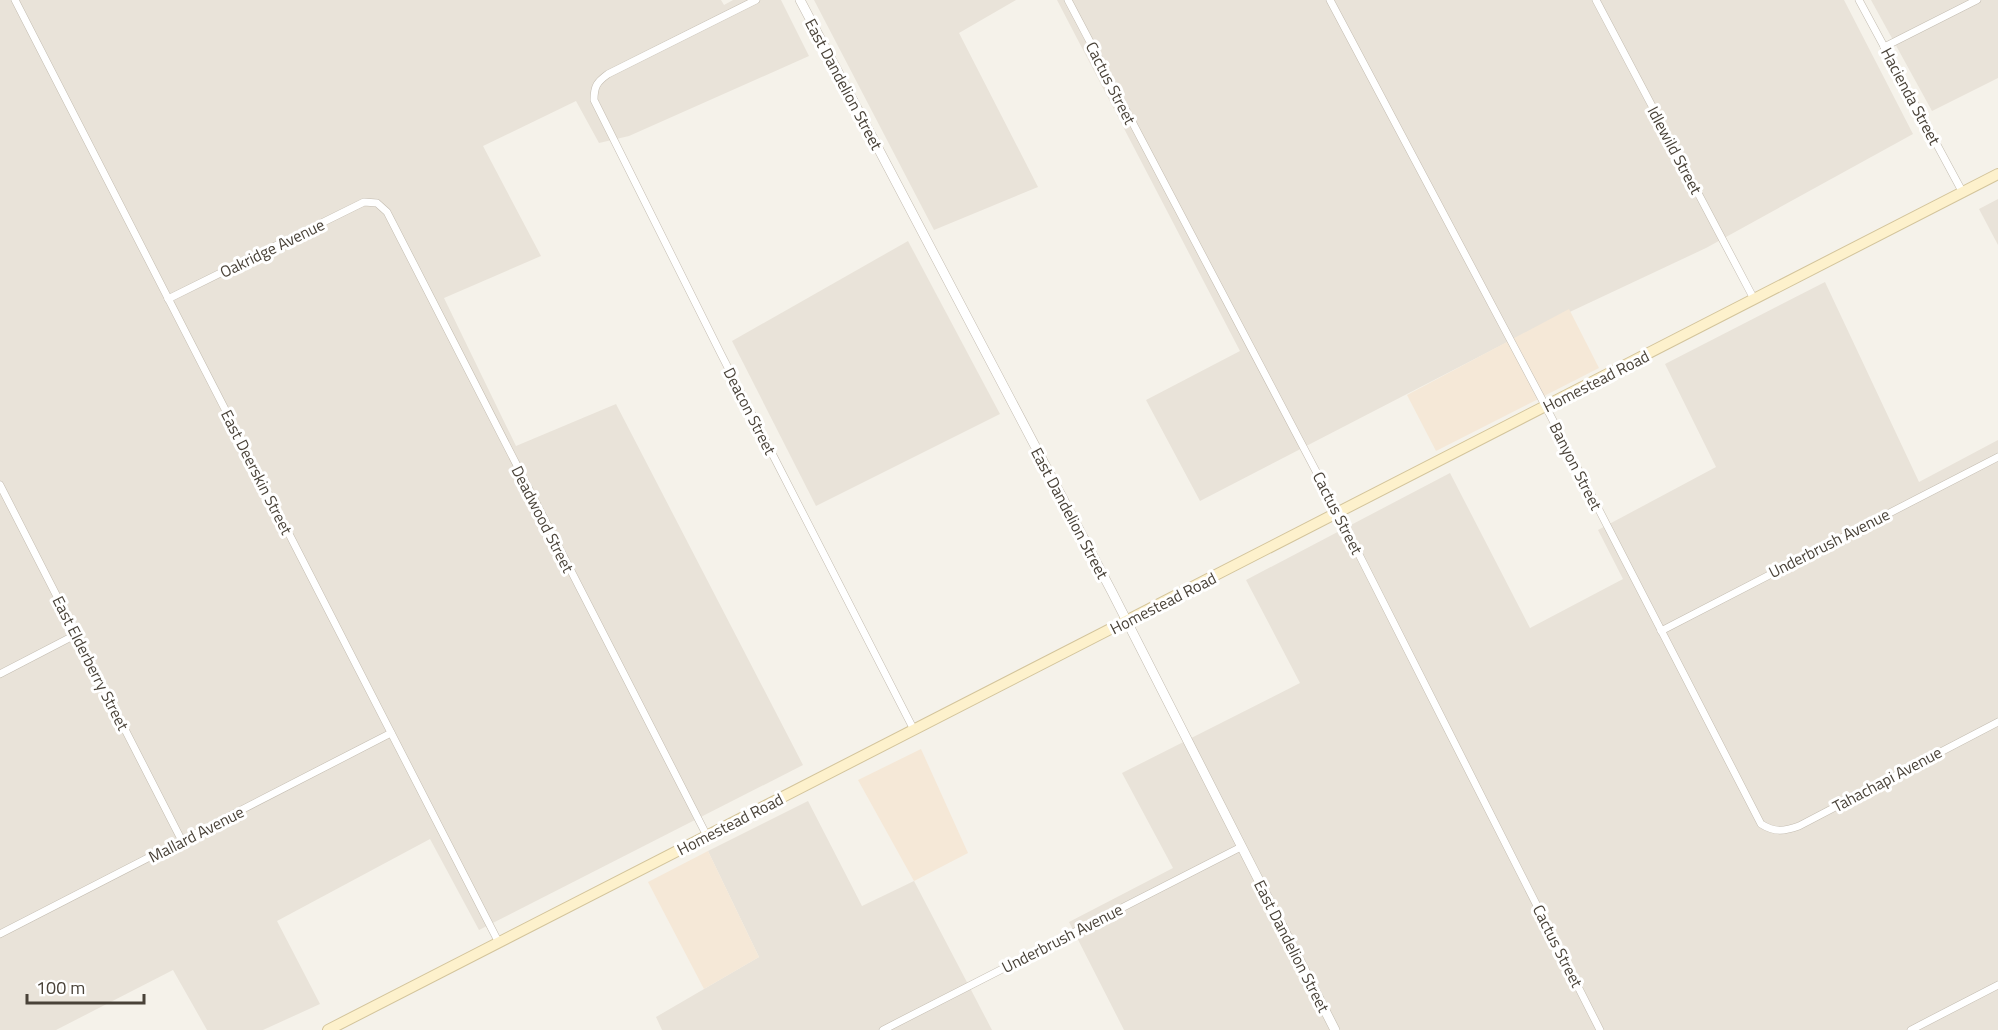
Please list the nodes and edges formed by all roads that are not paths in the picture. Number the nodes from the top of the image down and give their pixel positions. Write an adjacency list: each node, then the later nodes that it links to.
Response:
1 (15, 0): 13 (street, East Deerskin Street)
2 (756, 0): 24 (street, Deacon Street)
3 (800, 0): 19 (street, East Dandelion Street)
4 (1068, 0): 18 (street, Cactus Street)
5 (1330, 0): 15 (street, Banyon Street)
6 (1596, 0): 14 (street, Idlewild Street)
7 (1860, 0): 9 (street, Hacienda Street)
8 (1977, 0): 9 (street)
9 (1884, 47): 11 (street, Hacienda Street)
10 (1998, 174): 11 (main road, Homestead Road)
11 (1963, 193): 14 (main road, Homestead Road)
12 (377, 203): 13 (street, Oakridge Avenue); 27 (street, Deadwood Street)
13 (168, 299): 25 (street, East Deerskin Street)
14 (1754, 299): 15 (main road, Homestead Road)
15 (1546, 407): 18 (main road, Homestead Road); 20 (street, Banyon Street)
16 (1998, 457): 20 (street, Underbrush Avenue)
17 (0, 485): 21 (street, East Elderberry Street)
18 (1338, 513): 19 (main road, Homestead Road); 36 (street, Cactus Street)
19 (1127, 621): 24 (main road, Homestead Road); 29 (street, East Dandelion Street)
20 (1661, 631): 26 (street, Banyon Street)
21 (77, 634): 22 (street); 28 (street, East Elderberry Street)
22 (0, 674)
23 (1998, 722): 26 (street, Tahachapi Avenue)
24 (915, 730): 27 (main road, Homestead Road)
25 (391, 733): 28 (street, Mallard Avenue); 31 (street, East Deerskin Street)
26 (1775, 830)
27 (707, 836): 31 (main road, Homestead Road)
28 (182, 841): 30 (street, Mallard Avenue)
29 (1242, 847): 34 (street, Underbrush Avenue); 35 (street, East Dandelion Street)
30 (0, 934)
31 (499, 943): 33 (main road, Homestead Road)
32 (1998, 985): 37 (street)
33 (328, 1030)
34 (883, 1030)
35 (1335, 1030)
36 (1600, 1030)
37 (1911, 1030)

